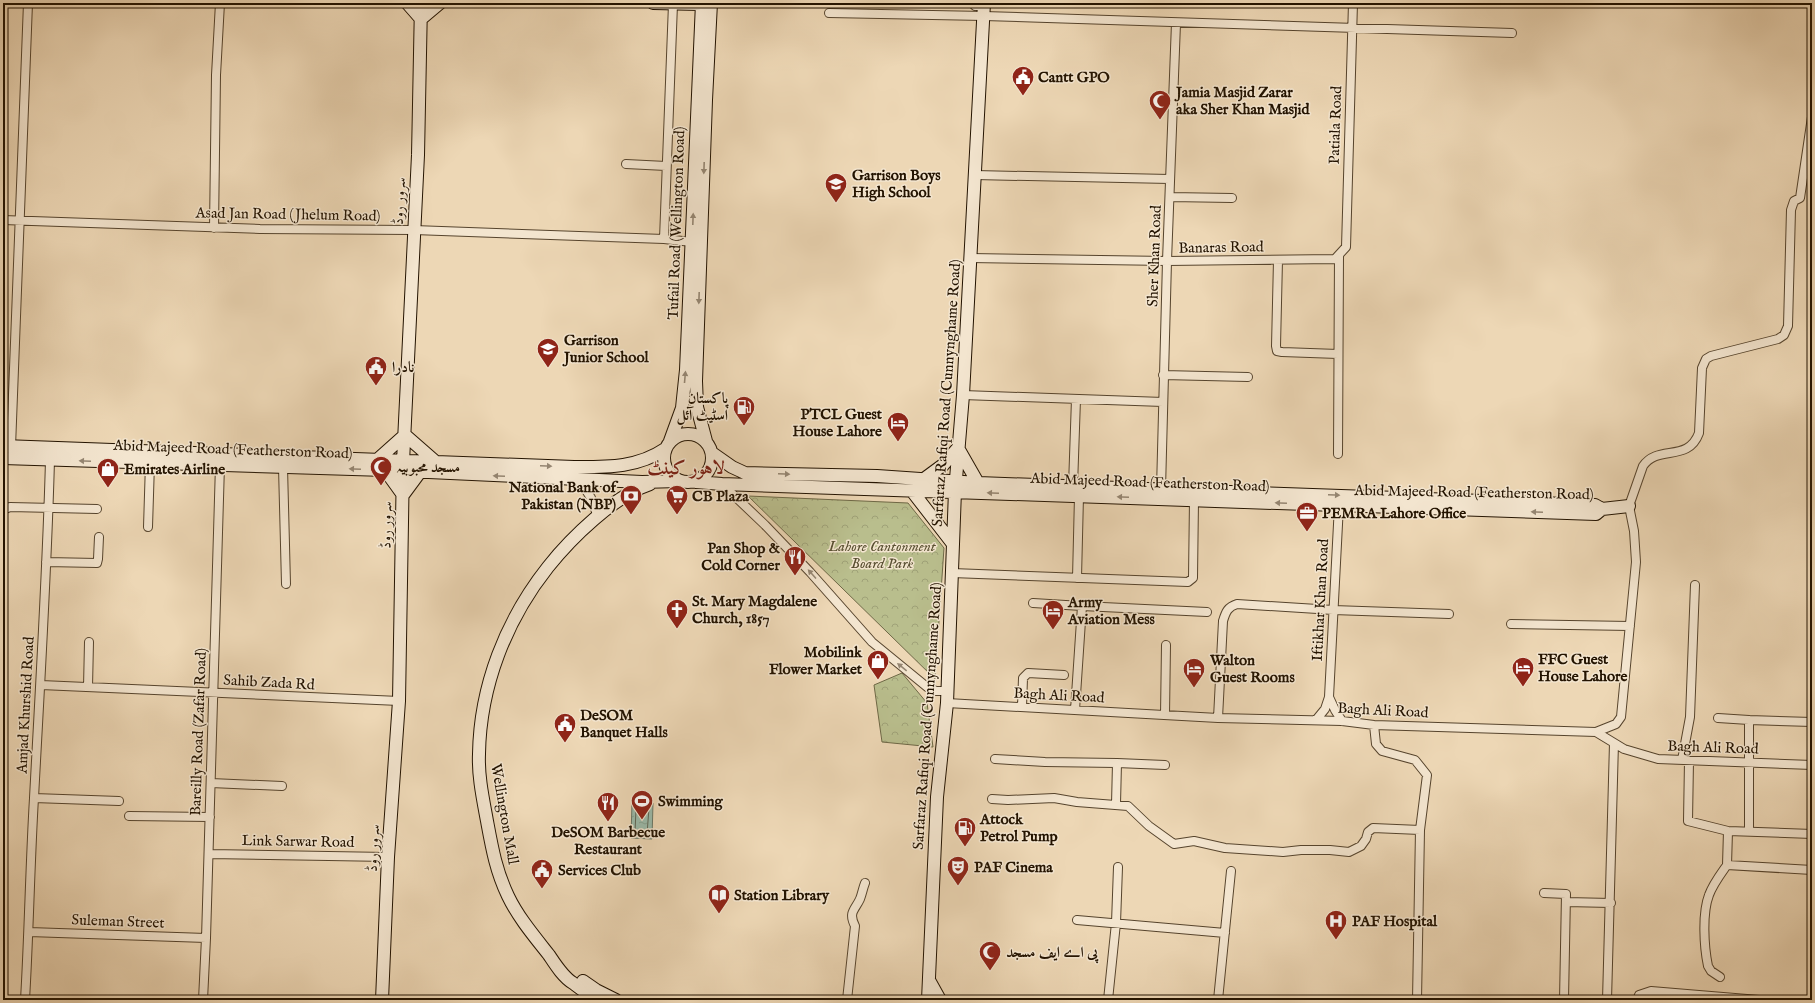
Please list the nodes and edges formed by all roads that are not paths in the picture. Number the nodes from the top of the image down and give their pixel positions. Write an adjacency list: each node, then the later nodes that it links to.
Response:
1 (28, 3): 25 (street)
2 (220, 3): 26 (street)
3 (407, 3): 13 (street)
4 (421, 3): 13 (street, سرور روڈ)
5 (440, 3): 13 (street)
6 (653, 3): 10 (street)
7 (705, 3): 10 (street); 29 (street, Tufail Road (Wellington Road), one-way to 7); 41 (street, Tufail Road (Wellington Road), one-way to 41)
8 (972, 3): 11 (street)
9 (1353, 3): 15 (street, Patiala Road)
10 (673, 4): 19 (street)
11 (984, 8): 12 (street); 14 (street); 20 (street, Sarfaraz Rafiqi Road (Cunnynghame Road))
12 (830, 13)
13 (421, 19): 27 (street, سرور روڈ)
14 (1176, 23): 15 (street); 21 (street, Sher Khan Road)
15 (1352, 28): 16 (street); 30 (street, Patiala Road)
16 (1512, 33)
17 (1812, 117): 72 (street)
18 (626, 164): 19 (street)
19 (666, 166): 28 (street)
20 (975, 175): 21 (street); 31 (street, Sarfaraz Rafiqi Road (Cunnynghame Road))
21 (1170, 178): 22 (street, Sher Khan Road)
22 (1170, 197): 23 (street); 33 (street, Sher Khan Road)
23 (1232, 198)
24 (3, 220): 25 (street, Asad Jan Road (Jhelum Road))
25 (20, 220): 26 (street, Asad Jan Road (Jhelum Road)); 43 (street)
26 (214, 228): 27 (street, Asad Jan Road (Jhelum Road))
27 (414, 230): 28 (street, Asad Jan Road (Jhelum Road)); 40 (street, سرور روڈ)
28 (664, 240): 29 (street, Asad Jan Road (Jhelum Road))
29 (692, 242): 42 (street, Tufail Road (Wellington Road), one-way to 29)
30 (1339, 255): 32 (street, Banaras Road); 34 (street)
31 (970, 258): 33 (street, Banaras Road); 37 (street, Sarfaraz Rafiqi Road (Cunnynghame Road))
32 (1278, 260): 33 (street, Banaras Road); 34 (street)
33 (1167, 261): 35 (street, Sher Khan Road)
34 (1338, 354): 46 (street)
35 (1163, 375): 36 (street); 39 (street, Sher Khan Road)
36 (1248, 377)
37 (963, 394): 38 (street); 44 (street, Sarfaraz Rafiqi Road (Cunnynghame Road))
38 (1076, 399): 39 (street); 67 (street)
39 (1163, 402): 65 (street, Sher Khan Road)
40 (405, 435): 49 (street); 51 (street); 54 (street, سرور روڈ)
41 (706, 441): 42 (street); 45 (street)
42 (668, 445): 51 (street, Abid Majeed Road (Featherston Road), one-way to 42); 59 (street)
43 (7, 447): 49 (street, Abid Majeed Road (Featherston Road))
44 (958, 448): 58 (street); 62 (street); 64 (street, Sarfaraz Rafiqi Road (Cunnynghame Road))
45 (712, 453): 58 (street, Abid Majeed Road (Featherston Road), one-way to 58); 61 (street)
46 (1338, 454)
47 (3, 458): 48 (street, Abid Majeed Road (Featherston Road))
48 (50, 460): 50 (street, Abid Majeed Road (Featherston Road), one-way to 48); 73 (street, Amjad Khurshid Road)
49 (377, 460): 54 (street, Abid Majeed Road (Featherston Road))
50 (150, 463): 52 (street, Abid Majeed Road (Featherston Road)); 78 (street)
51 (438, 463): 54 (street, Abid Majeed Road (Featherston Road))
52 (220, 465): 53 (street, Abid Majeed Road (Featherston Road)); 98 (street, Bareilly Road (Zafar Road))
53 (283, 467): 55 (street, Abid Majeed Road (Featherston Road), one-way to 53); 84 (street)
54 (403, 467): 55 (street, Abid Majeed Road (Featherston Road)); 56 (street, Abid Majeed Road (Featherston Road)); 69 (street, سرور روڈ)
55 (386, 470): 69 (street)
56 (420, 472): 57 (street, Abid Majeed Road (Featherston Road), one-way to 56); 69 (street)
57 (578, 479): 60 (street, Abid Majeed Road (Featherston Road)); 77 (street)
58 (924, 479): 64 (street, Abid Majeed Road (Featherston Road))
59 (678, 481): 60 (street, Abid Majeed Road (Featherston Road)); 61 (street)
60 (657, 482): 77 (street, Wellington Mall)
61 (696, 482): 63 (street, Abid Majeed Road (Featherston Road))
62 (978, 483): 64 (street, Abid Majeed Road (Featherston Road)); 67 (street, Abid Majeed Road (Featherston Road))
63 (722, 484): 66 (street, Abid Majeed Road (Featherston Road)); 99 (street, Bagh Ali Road, one-way to 63)
64 (955, 486): 66 (street, Abid Majeed Road (Featherston Road)); 67 (street, Abid Majeed Road (Featherston Road), one-way to 64); 80 (street, Sarfaraz Rafiqi Road (Cunnynghame Road))
65 (1161, 489): 68 (street, Abid Majeed Road (Featherston Road)); 75 (street, Abid Majeed Road (Featherston Road), one-way to 75)
66 (912, 491): 80 (street)
67 (1076, 491): 68 (street, Abid Majeed Road (Featherston Road)); 83 (street)
68 (1142, 493): 70 (street, Abid Majeed Road (Featherston Road))
69 (403, 495): 101 (street, سرور روڈ)
70 (1194, 500): 71 (street, Abid Majeed Road (Featherston Road), one-way to 70); 83 (street)
71 (1339, 505): 75 (street, Abid Majeed Road (Featherston Road), one-way to 71); 88 (street, Iftikhar Khan Road)
72 (1629, 506): 75 (street, Abid Majeed Road (Featherston Road)); 92 (street)
73 (48, 508): 74 (street); 76 (street); 81 (street, Amjad Khurshid Road)
74 (97, 509)
75 (1602, 509)
76 (3, 512)
77 (598, 517): 147 (street, Wellington Mall)
78 (148, 527)
79 (99, 538): 81 (street)
80 (953, 544): 82 (street, Sarfaraz Rafiqi Road (Cunnynghame Road))
81 (46, 562): 96 (street, Amjad Khurshid Road)
82 (952, 573): 83 (street); 99 (street, Sarfaraz Rafiqi Road (Cunnynghame Road))
83 (1077, 578)
84 (286, 584)
85 (1695, 585): 115 (street)
86 (1033, 603): 87 (street)
87 (1082, 606): 89 (street); 103 (street)
88 (1334, 610): 90 (street); 100 (street, Iftikhar Khan Road); 105 (street)
89 (1207, 612)
90 (1449, 614)
91 (1511, 624): 92 (street)
92 (1630, 626): 112 (street)
93 (89, 642): 97 (street)
94 (1166, 645): 104 (street)
95 (1064, 675): 102 (street)
96 (41, 685): 97 (street, Sahib Zada Rd); 122 (street, Amjad Khurshid Road)
97 (88, 687): 98 (street, Sahib Zada Rd)
98 (213, 693): 101 (street, Sahib Zada Rd); 120 (street, Bareilly Road (Zafar Road))
99 (947, 697): 102 (street, Bagh Ali Road); 149 (street, Sarfaraz Rafiqi Road (Cunnynghame Road))
100 (1329, 697): 107 (street, Iftikhar Khan Road); 109 (street)
101 (399, 701): 133 (street, سرور روڈ)
102 (1022, 707): 103 (street, Bagh Ali Road)
103 (1075, 710): 104 (street, Bagh Ali Road)
104 (1164, 715): 105 (street, Bagh Ali Road)
105 (1218, 718): 107 (street, Bagh Ali Road)
106 (1718, 718): 108 (street)
107 (1316, 720): 109 (street, Bagh Ali Road)
108 (1749, 720): 110 (street); 116 (street)
109 (1342, 721): 111 (street, Bagh Ali Road)
110 (1812, 722)
111 (1374, 725): 112 (street, Bagh Ali Road); 128 (street)
112 (1596, 732): 113 (street, Bagh Ali Road)
113 (1614, 743): 115 (street, Bagh Ali Road); 141 (street)
114 (995, 759): 117 (street)
115 (1686, 761): 116 (street, Bagh Ali Road); 129 (street)
116 (1749, 762): 119 (street, Bagh Ali Road); 130 (street)
117 (1117, 763): 118 (street); 125 (street)
118 (1165, 765)
119 (1812, 766)
120 (211, 784): 121 (street); 127 (street, Bareilly Road (Zafar Road))
121 (282, 786)
122 (34, 798): 124 (street); 144 (street, Amjad Khurshid Road)
123 (992, 799): 125 (street)
124 (119, 801)
125 (1116, 804): 128 (street)
126 (129, 816): 127 (street)
127 (210, 817): 132 (street, Bareilly Road (Zafar Road))
128 (1420, 830): 162 (street)
129 (1728, 831): 130 (street); 134 (street)
130 (1749, 831): 131 (street)
131 (1812, 834)
132 (209, 854): 133 (street, Link Sarwar Road); 146 (street, Bareilly Road (Zafar Road))
133 (388, 857): 151 (street, سرور روڈ)
134 (1727, 865): 136 (street); 148 (street)
135 (1118, 867): 143 (street)
136 (1812, 870)
137 (1231, 872): 145 (street)
138 (865, 883): 157 (street)
139 (1544, 893): 140 (street)
140 (1566, 902): 141 (street); 163 (street)
141 (1611, 903): 164 (street)
142 (1077, 920): 143 (street)
143 (1116, 923): 145 (street); 160 (street)
144 (29, 932): 146 (street, Suleman Street); 152 (street, Amjad Khurshid Road)
145 (1225, 933): 161 (street)
146 (206, 938): 153 (street, Bareilly Road (Zafar Road))
147 (555, 964): 150 (street, Wellington Mall); 156 (street)
148 (1720, 977)
149 (930, 982): 158 (street, Sarfaraz Rafiqi Road (Cunnynghame Road)); 159 (street)
150 (572, 983): 154 (street, Wellington Mall); 155 (street, Wellington Mall)
151 (382, 998)
152 (25, 1000)
153 (203, 1000)
154 (582, 1000)
155 (595, 1000)
156 (616, 1000)
157 (847, 1000)
158 (928, 1000)
159 (940, 1000)
160 (1108, 1000)
161 (1218, 1000)
162 (1417, 1000)
163 (1564, 1000)
164 (1607, 1000)
165 (1637, 1000): 166 (street)
166 (1759, 1000)

